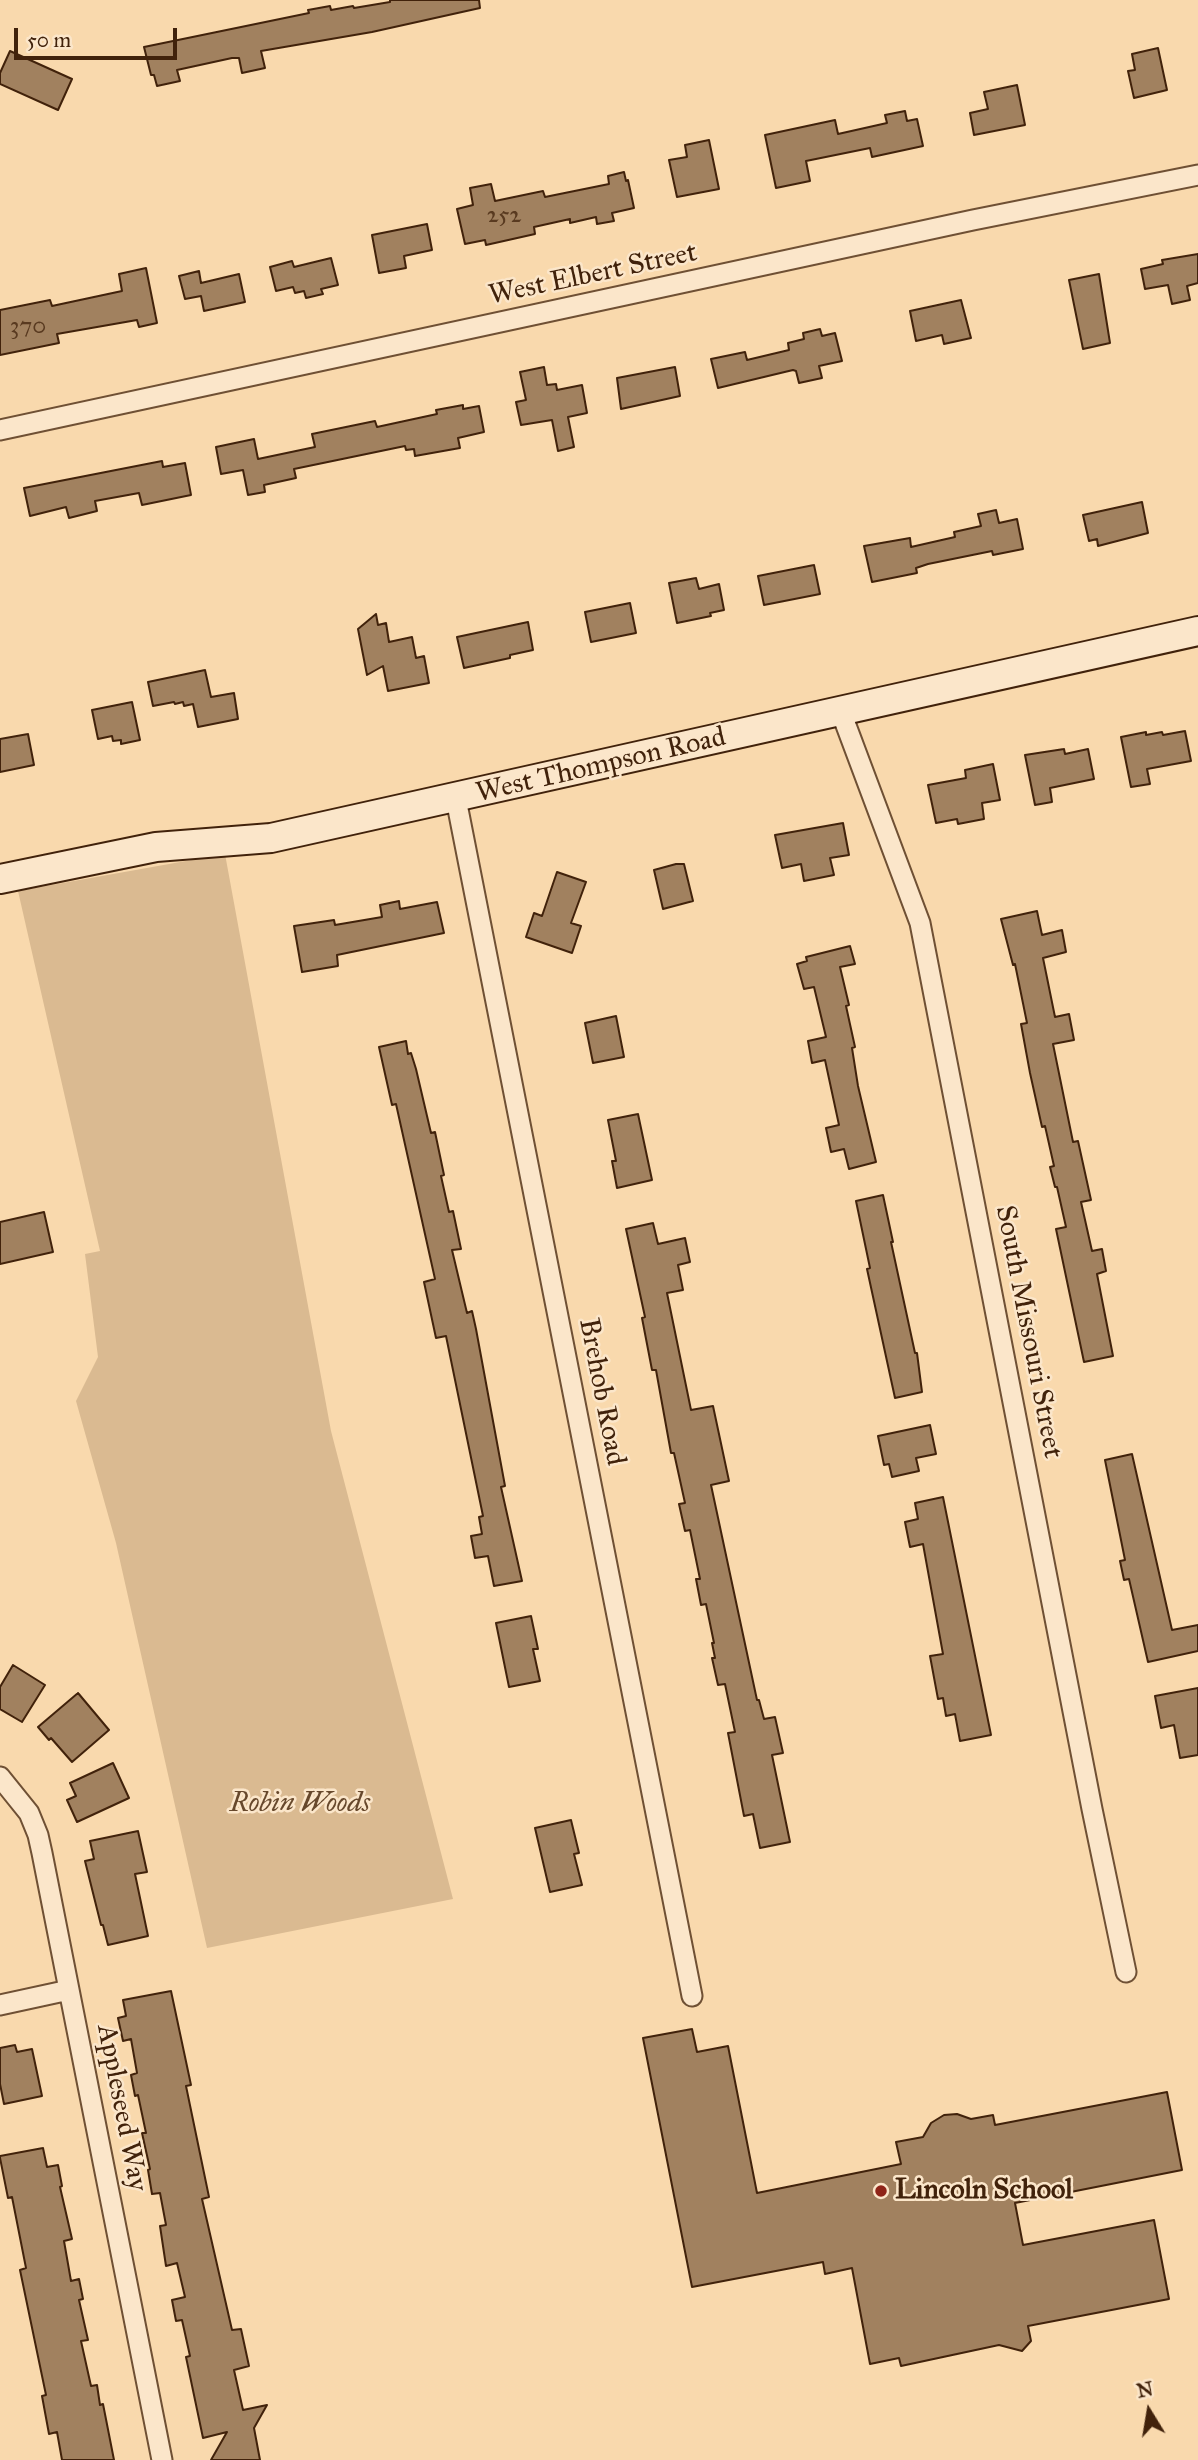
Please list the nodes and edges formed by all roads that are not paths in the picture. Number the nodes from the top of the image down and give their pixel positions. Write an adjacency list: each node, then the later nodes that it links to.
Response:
1 (1198, 176): 2 (street, West Elbert Street)
2 (0, 430)
3 (1198, 631): 4 (main road, West Thompson Road)
4 (841, 712): 5 (main road, West Thompson Road); 8 (street, South Missouri Street)
5 (456, 799): 6 (main road, West Thompson Road); 10 (street, Brehob Road)
6 (0, 879)
7 (0, 1777): 9 (street, Appleseed Way)
8 (1126, 1972)
9 (69, 1990): 11 (street); 12 (street, Appleseed Way)
10 (692, 1996)
11 (0, 2005)
12 (162, 2460)

